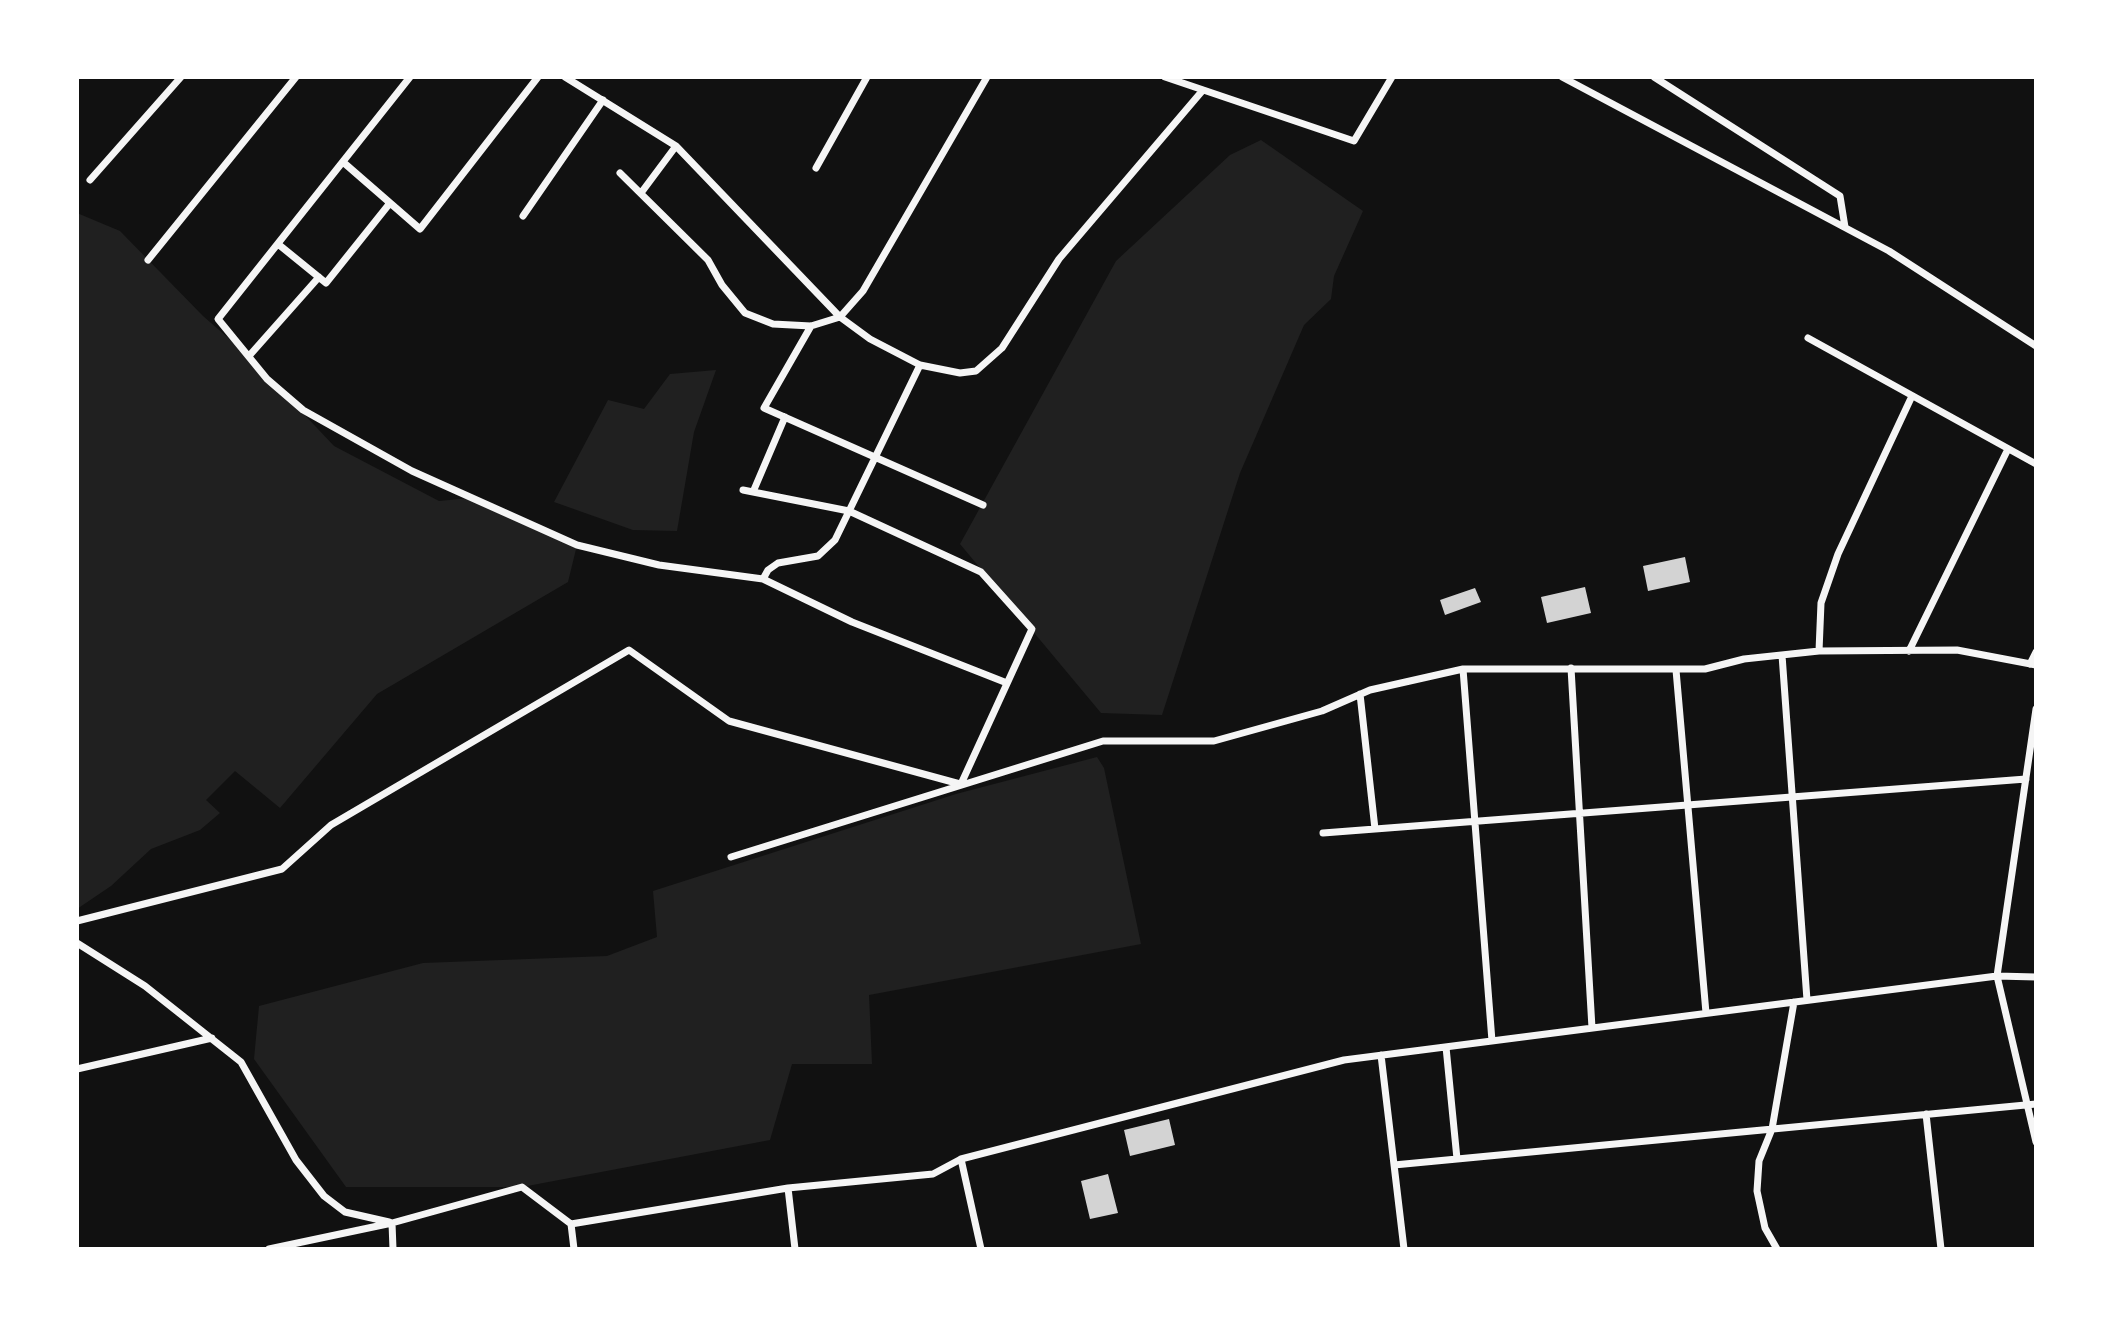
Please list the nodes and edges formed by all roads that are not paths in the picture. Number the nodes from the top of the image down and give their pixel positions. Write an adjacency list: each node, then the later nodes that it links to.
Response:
1 (181, 77): 18 (street)
2 (296, 77): 24 (street)
3 (410, 77): 15 (street)
4 (538, 77): 20 (street)
5 (565, 77): 13 (street)
6 (867, 77): 16 (street)
7 (987, 77): 26 (street)
8 (1165, 77): 12 (street)
9 (1392, 77): 12 (street)
10 (1562, 77): 22 (street)
11 (1654, 77): 22 (street)
12 (1202, 90): 31 (street)
13 (603, 100): 14 (street); 21 (street)
14 (676, 146): 19 (street); 26 (street)
15 (342, 162): 20 (street); 23 (street)
16 (816, 168)
17 (620, 173): 19 (street)
18 (90, 180)
19 (640, 193): 27 (street)
20 (390, 203): 25 (street)
21 (523, 216)
22 (1845, 227): 29 (street)
23 (278, 244): 25 (street); 30 (street)
24 (148, 260)
25 (319, 277): 30 (street)
26 (840, 317): 27 (street); 31 (street)
27 (811, 326): 33 (street)
28 (1808, 338): 32 (street)
29 (2036, 346)
30 (249, 356): 41 (street)
31 (920, 365): 35 (street)
32 (1912, 396): 34 (street); 43 (street)
33 (785, 417): 35 (street); 38 (street)
34 (2008, 449): 36 (street); 42 (street)
35 (875, 457): 39 (street); 40 (street)
36 (2036, 464)
37 (743, 490): 38 (street)
38 (752, 492): 40 (street)
39 (983, 505)
40 (849, 511): 41 (street); 50 (street)
41 (763, 579): 50 (street)
42 (1909, 651): 43 (street); 46 (street)
43 (1819, 652): 45 (street)
44 (2036, 652): 46 (street)
45 (1782, 655): 49 (street); 55 (street)
46 (2033, 664)
47 (1463, 668): 48 (street); 51 (street); 58 (street)
48 (1571, 668): 49 (street); 57 (street)
49 (1676, 670): 56 (street)
50 (1007, 683): 54 (street)
51 (1360, 694): 54 (street); 59 (street)
52 (2036, 709): 53 (street)
53 (2025, 779): 55 (street); 64 (street)
54 (961, 784): 61 (street); 62 (street)
55 (1792, 797): 56 (street); 66 (street)
56 (1688, 805): 57 (street); 68 (street)
57 (1580, 813): 58 (street); 69 (street)
58 (1475, 821): 59 (street); 71 (street)
59 (1375, 829): 60 (street)
60 (1322, 833)
61 (731, 857)
62 (77, 921)
63 (77, 943): 70 (street)
64 (1997, 976): 65 (street); 66 (street); 75 (street)
65 (2036, 977)
66 (1807, 1000): 67 (street)
67 (1794, 1002): 68 (street); 77 (street)
68 (1706, 1013): 69 (street)
69 (1592, 1028): 71 (street)
70 (212, 1038): 74 (street); 83 (street)
71 (1492, 1041): 72 (street)
72 (1446, 1047): 73 (street); 80 (street)
73 (1381, 1055): 79 (street); 81 (street)
74 (77, 1069)
75 (2032, 1104): 76 (street); 78 (street)
76 (1926, 1114): 77 (street); 92 (street)
77 (1772, 1129): 80 (street); 91 (street)
78 (2036, 1142)
79 (961, 1159): 82 (street); 89 (street)
80 (1457, 1159): 81 (street)
81 (1394, 1165): 90 (street)
82 (788, 1188): 84 (street); 88 (street)
83 (392, 1223): 84 (street); 85 (street); 86 (street)
84 (571, 1224): 87 (street)
85 (269, 1249)
86 (393, 1249)
87 (574, 1249)
88 (794, 1249)
89 (981, 1249)
90 (1404, 1249)
91 (1777, 1249)
92 (1941, 1249)

